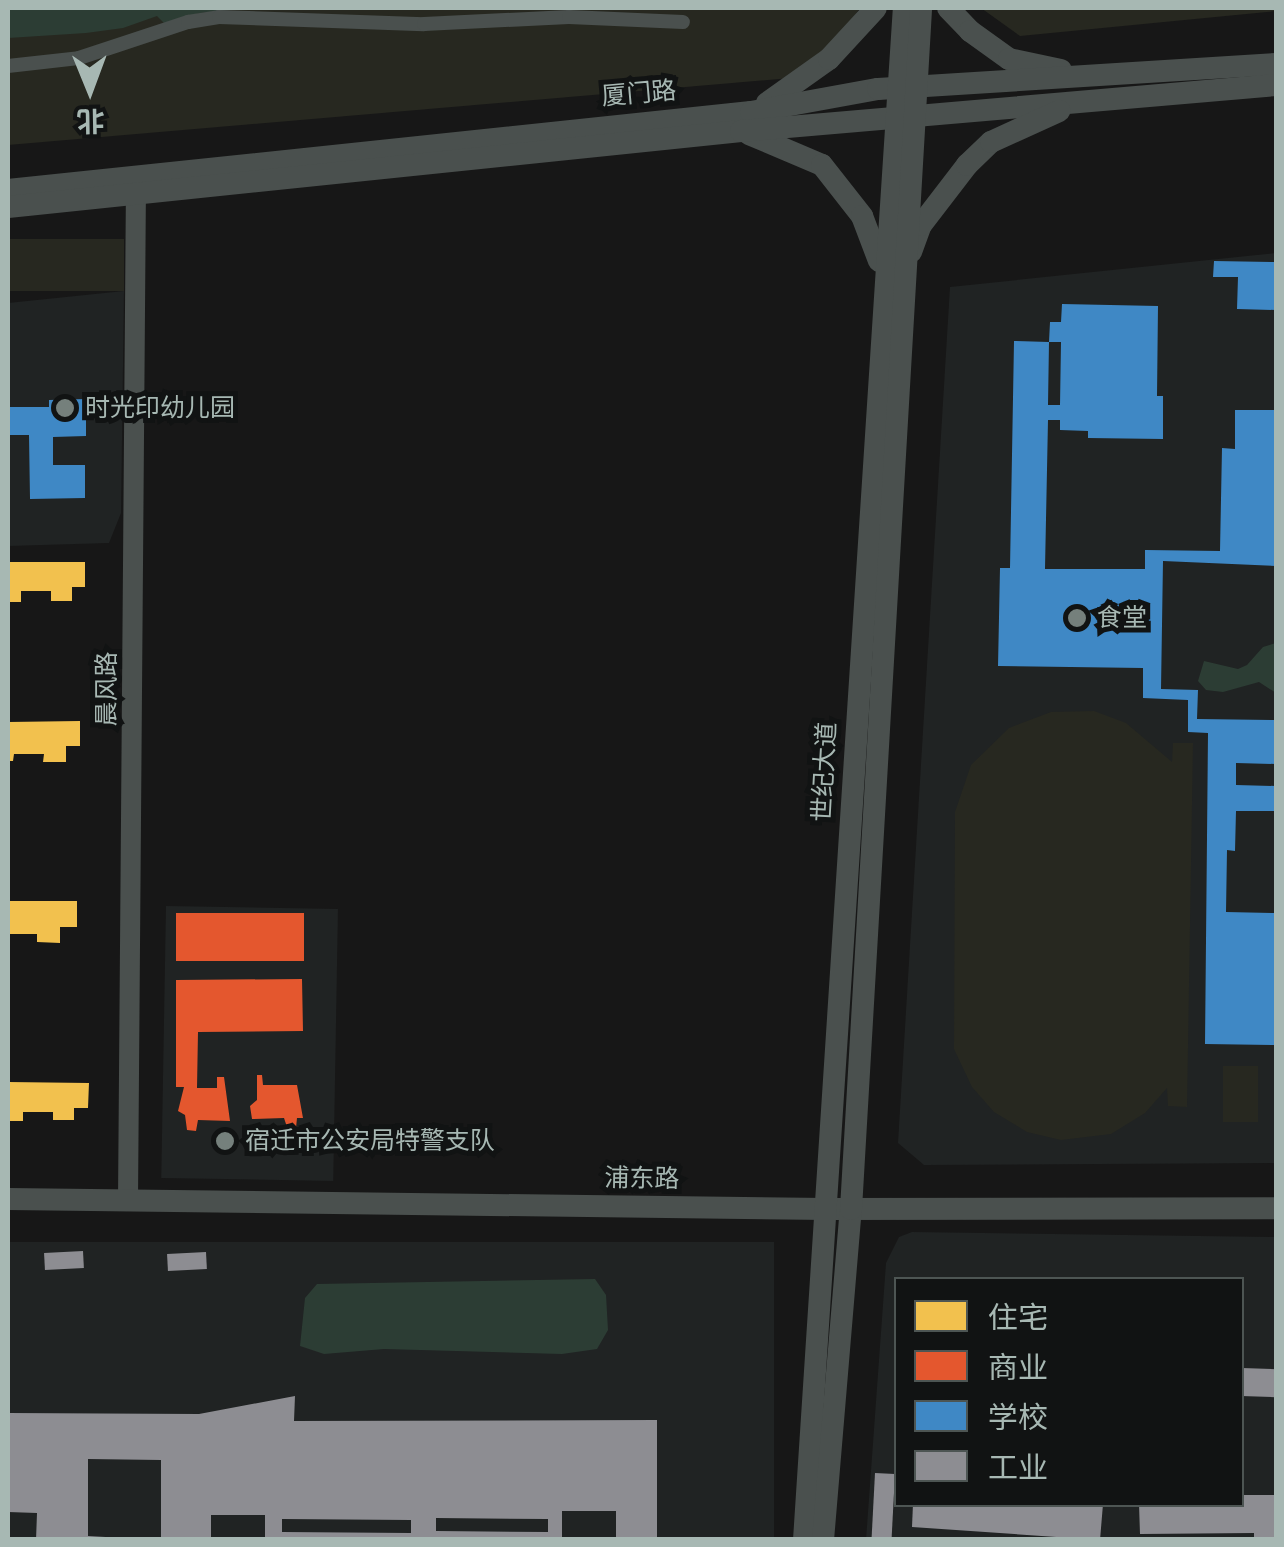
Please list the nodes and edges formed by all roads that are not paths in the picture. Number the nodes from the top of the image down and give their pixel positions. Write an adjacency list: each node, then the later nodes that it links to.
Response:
1 (876, 8): 13 (street)
2 (904, 8): 10 (street, 世纪大道)
3 (921, 8): 10 (street, 世纪大道)
4 (948, 8): 8 (street)
5 (683, 22): 7 (street)
6 (1276, 64): 8 (street, 厦门路)
7 (8, 66)
8 (1109, 78): 10 (street, 厦门路)
9 (1276, 85): 11 (street, 厦门路)
10 (907, 88): 12 (street, 世纪大道); 13 (street, 厦门路)
11 (1090, 100): 12 (street, 厦门路); 17 (street)
12 (905, 116): 13 (street, 厦门路); 17 (street, 世纪大道)
13 (746, 121): 14 (street, 厦门路); 17 (street)
14 (136, 186): 15 (street, 厦门路); 16 (street, 厦门路); 19 (street, 晨风路)
15 (8, 190)
16 (8, 207)
17 (893, 275): 21 (street, 世纪大道)
18 (8, 1200): 19 (street, 浦东路)
19 (128, 1202): 21 (street, 浦东路)
20 (1276, 1208): 21 (street, 浦东路)
21 (838, 1209): 22 (street, 世纪大道); 23 (street, 世纪大道)
22 (804, 1540)
23 (824, 1540)

